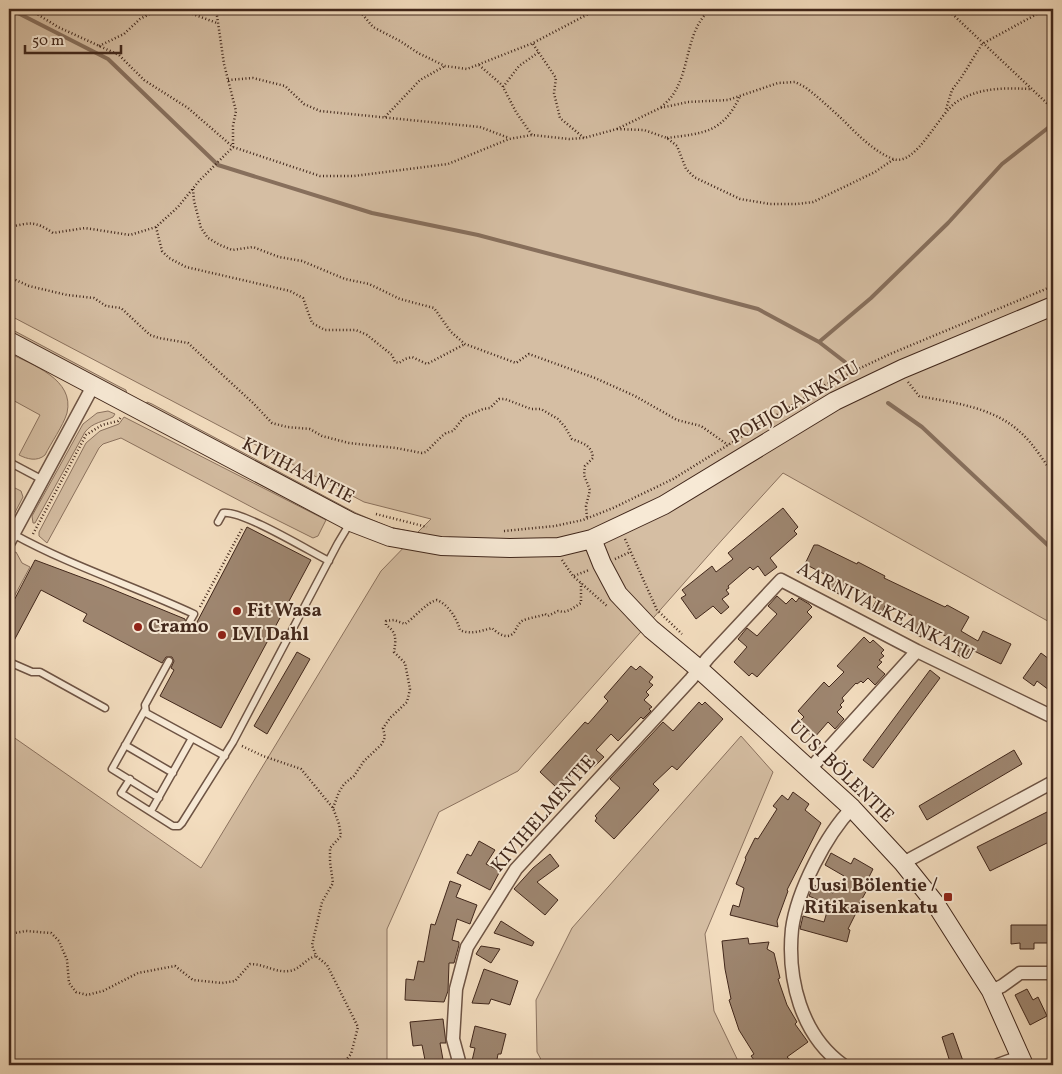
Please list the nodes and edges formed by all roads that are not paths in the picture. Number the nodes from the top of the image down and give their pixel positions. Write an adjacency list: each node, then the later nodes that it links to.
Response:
1 (1053, 306): 9 (main road, POHJOLANKATU)
2 (13, 335): 3 (main road, KIVIHAANTIE)
3 (93, 386): 5 (street); 7 (main road, KIVIHAANTIE)
4 (9, 462): 5 (lane)
5 (43, 480): 8 (street)
6 (218, 522): 10 (lane)
7 (351, 522): 9 (main road, KIVIHAANTIE); 10 (lane)
8 (11, 538): 11 (lane)
9 (592, 539): 15 (main road, UUSI BÖLENTIE)
10 (329, 561): 21 (lane)
11 (191, 620)
12 (917, 651): 15 (street, AARNIVALKEANKATU); 18 (street, AARNIVALKEANKATU); 22 (street)
13 (168, 661): 17 (lane)
14 (9, 662): 16 (lane)
15 (699, 669): 22 (main road, UUSI BÖLENTIE); 33 (street, KIVIHELMENTIE)
16 (106, 708)
17 (145, 710): 19 (lane); 20 (lane)
18 (1053, 717)
19 (192, 738): 21 (lane); 23 (lane)
20 (126, 745): 23 (lane); 24 (lane)
21 (225, 756): 28 (lane)
22 (810, 769): 27 (main road, UUSI BÖLENTIE)
23 (173, 773): 26 (lane)
24 (130, 779): 26 (lane); 28 (lane)
25 (1053, 782): 29 (street)
26 (159, 798): 28 (lane)
27 (852, 808): 29 (main road, UUSI BÖLENTIE); 34 (street)
28 (151, 811)
29 (903, 863): 31 (main road, UUSI BÖLENTIE)
30 (1053, 973): 31 (street)
31 (991, 991): 32 (main road, UUSI BÖLENTIE)
32 (1022, 1061): 35 (street)
33 (460, 1065)
34 (843, 1065)
35 (998, 1065)

